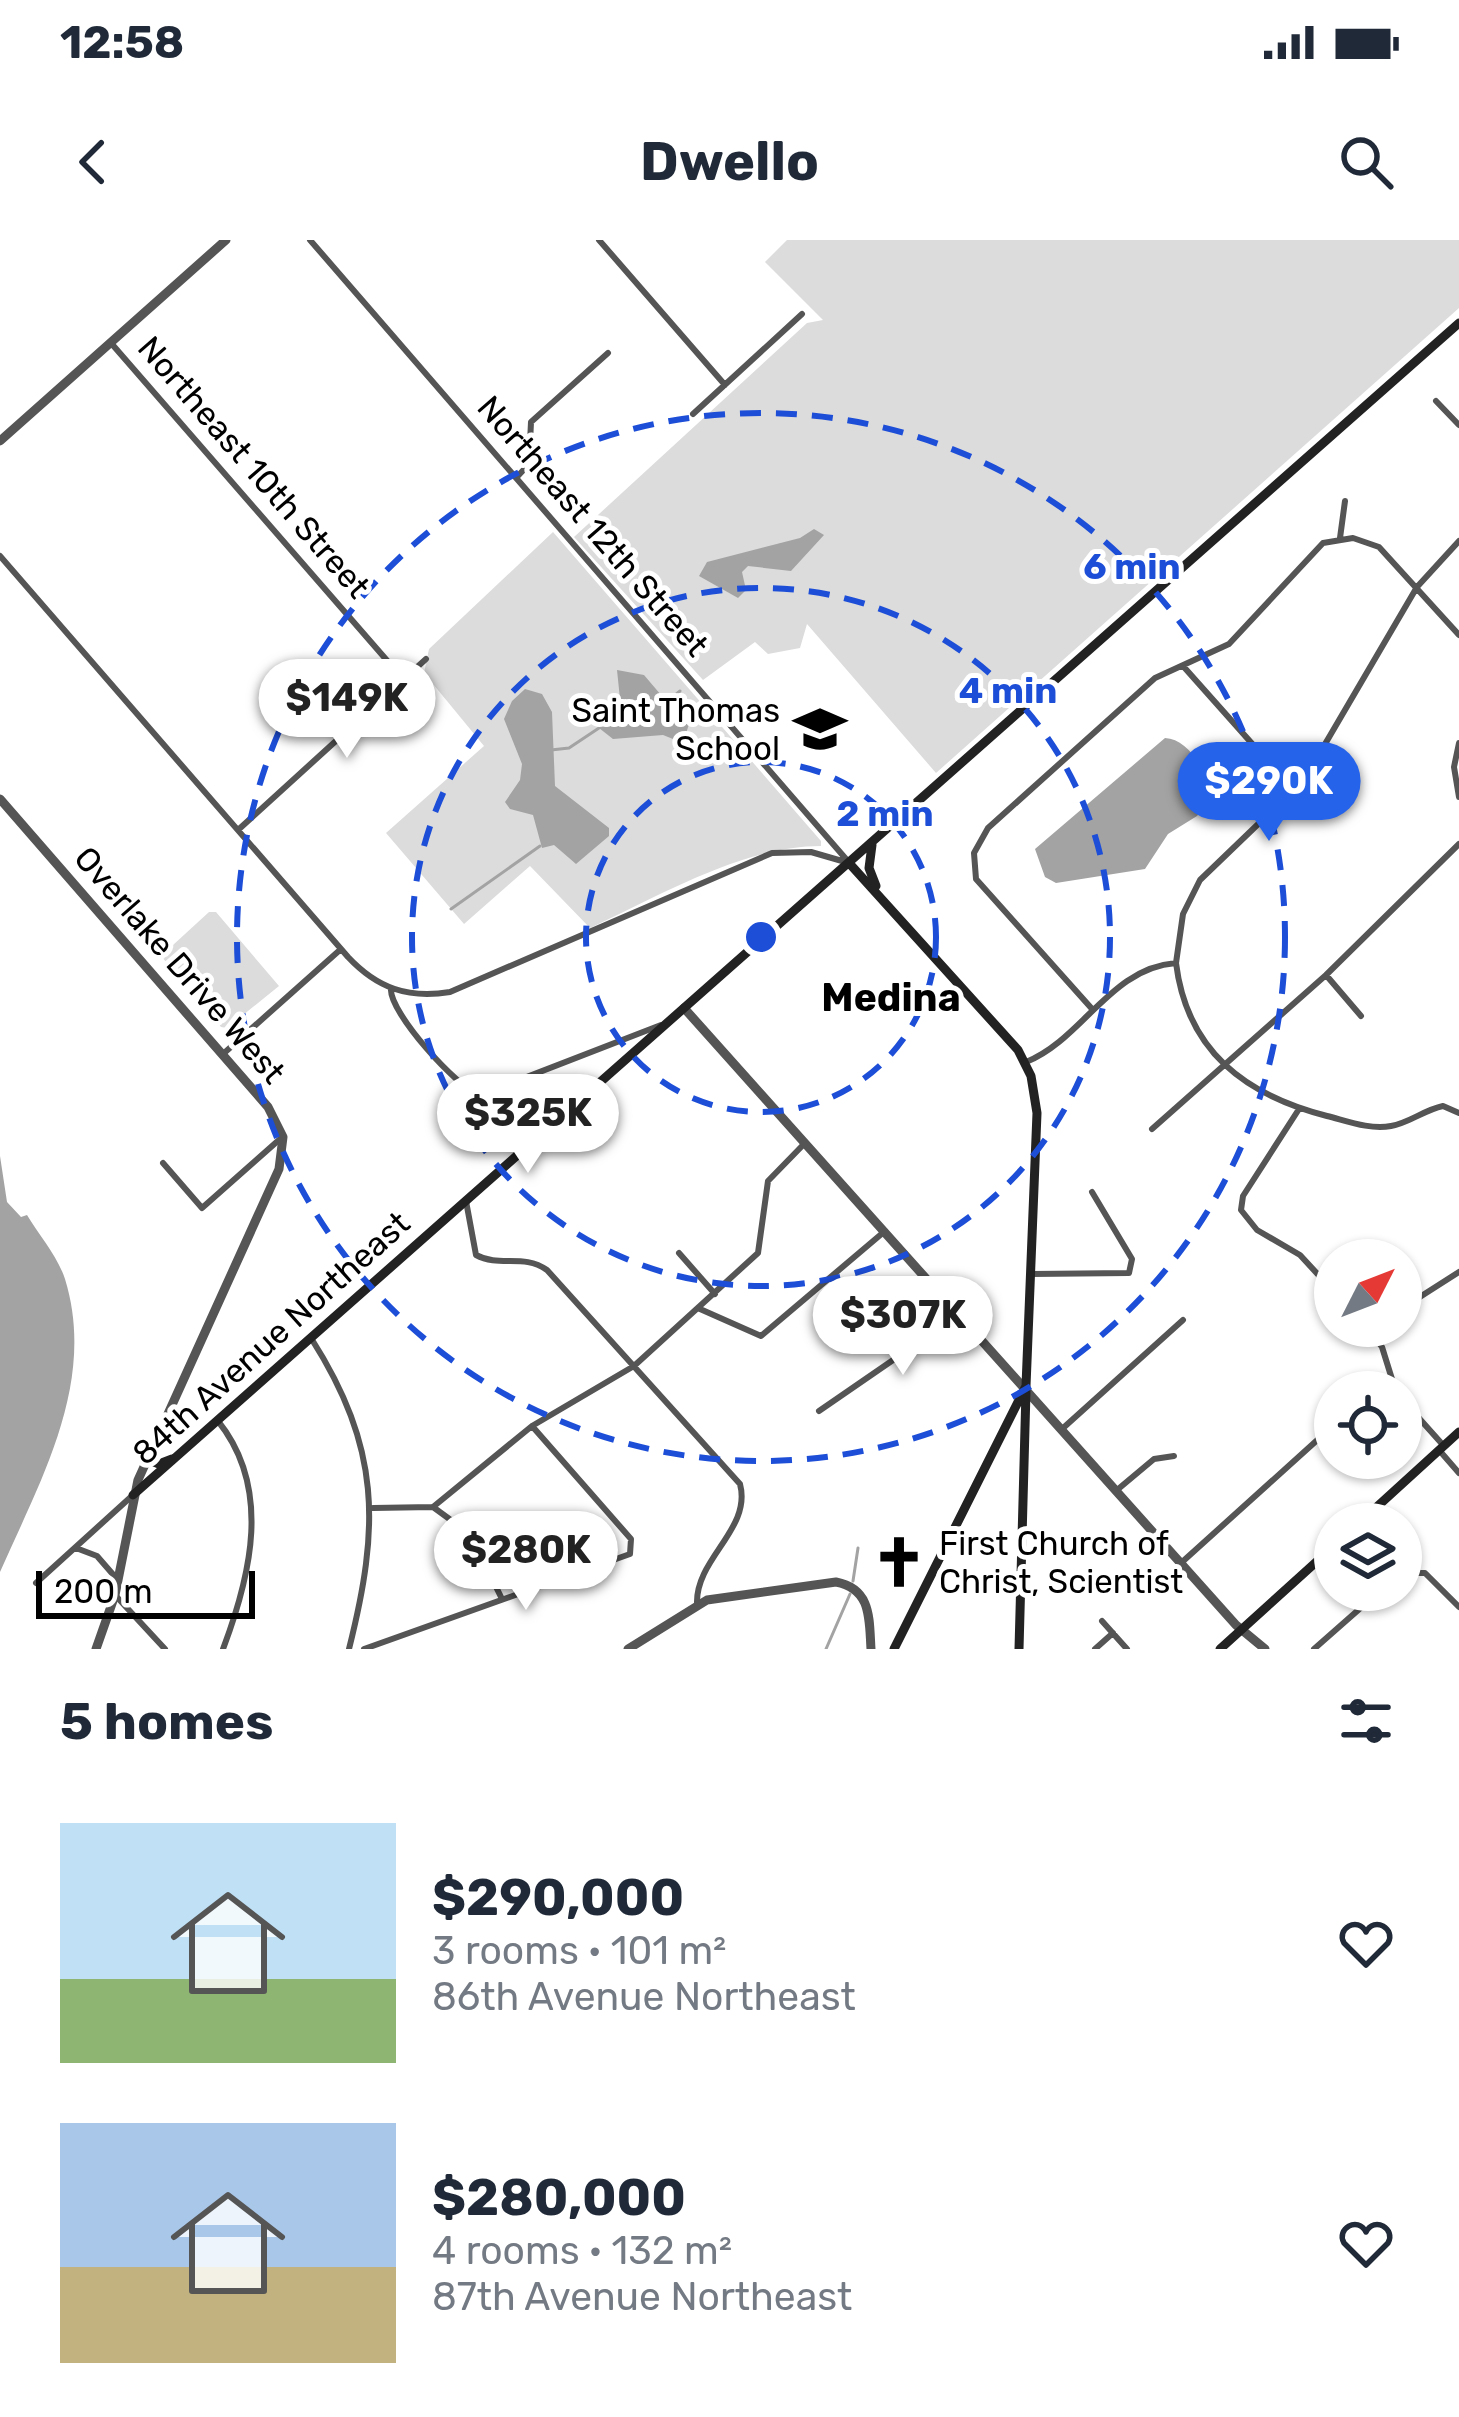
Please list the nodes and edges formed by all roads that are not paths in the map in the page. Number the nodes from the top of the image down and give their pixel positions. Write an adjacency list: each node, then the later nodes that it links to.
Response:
1 (226, 240): 6 (street)
2 (310, 240): 13 (street, Northeast 12th Street)
3 (599, 240): 8 (street)
4 (802, 314): 8 (street)
5 (1459, 323): 29 (main road, 84th Avenue Northeast)
6 (110, 343): 12 (street); 22 (street, Northeast 10th Street)
7 (608, 353): 13 (street)
8 (725, 385): 10 (street)
9 (1436, 401): 11 (street)
10 (693, 415)
11 (1459, 425)
12 (0, 441)
13 (516, 478): 28 (street, Northeast 12th Street)
14 (1346, 501): 15 (street)
15 (1340, 538): 18 (street); 21 (street)
16 (1459, 542): 18 (street)
17 (0, 556): 27 (street)
18 (1417, 587): 19 (street); 24 (street)
19 (1459, 635)
20 (427, 659): 22 (street)
21 (1183, 666): 24 (street); 39 (street)
22 (404, 680): 27 (street)
23 (1459, 743): 25 (street)
24 (1295, 792): 35 (street)
25 (1459, 797)
26 (0, 799): 42 (street, Overlake Drive West)
27 (238, 830): 34 (street)
28 (824, 833): 31 (street); 32 (street, Northeast 12th Street)
29 (872, 842): 32 (main road, 84th Avenue Northeast); 33 (main road)
30 (1459, 844): 36 (street)
31 (817, 853): 32 (street); 37 (street)
32 (849, 863): 33 (main road, Northeast 12th Street); 38 (main road, 84th Avenue Northeast)
33 (880, 897): 43 (main road, Northeast 12th Street)
34 (341, 949): 37 (street); 42 (street)
35 (1177, 963): 39 (street); 44 (street)
36 (1326, 975): 40 (street); 44 (street)
37 (391, 989): 41 (street)
38 (684, 1008): 41 (main road, 84th Avenue Northeast); 49 (street)
39 (1093, 1010): 43 (street)
40 (1361, 1016)
41 (665, 1024): 52 (main road, 84th Avenue Northeast)
42 (223, 1054): 48 (street, Overlake Drive West)
43 (1025, 1062): 57 (main road)
44 (1223, 1066): 45 (street); 47 (street)
45 (1299, 1108): 46 (street); 55 (street)
46 (1459, 1113)
47 (1152, 1129)
48 (283, 1137): 50 (street); 78 (street, Overlake Drive West)
49 (806, 1141): 53 (street); 58 (street)
50 (163, 1163)
51 (1092, 1192): 57 (street)
52 (466, 1201): 63 (main road, 84th Avenue Northeast); 64 (street)
53 (886, 1230): 60 (street); 61 (street)
54 (679, 1253): 58 (street)
55 (1314, 1270)
56 (1459, 1272): 59 (street)
57 (1032, 1274): 65 (main road)
58 (715, 1294): 61 (street)
59 (1422, 1296)
60 (953, 1303): 65 (street); 66 (street)
61 (700, 1309): 64 (street)
62 (1183, 1321): 70 (street)
63 (311, 1338): 67 (main road, 84th Avenue Northeast); 84 (street)
64 (634, 1366): 69 (street); 93 (street)
65 (1026, 1386): 70 (street); 73 (main road); 75 (main road)
66 (819, 1411)
67 (218, 1421): 77 (main road, 84th Avenue Northeast); 101 (street)
68 (1422, 1424): 74 (street)
69 (532, 1426): 83 (street); 92 (street)
70 (1063, 1430): 80 (street)
71 (1459, 1432): 74 (main road)
72 (1314, 1443): 86 (street)
73 (998, 1448): 75 (main road); 106 (main road)
74 (1441, 1448): 79 (street); 82 (main road)
75 (1024, 1452): 107 (main road)
76 (1174, 1456): 80 (street)
77 (177, 1457): 78 (main road); 81 (main road, 84th Avenue Northeast)
78 (147, 1459): 81 (street, Overlake Drive West)
79 (1459, 1472)
80 (1117, 1490): 86 (street)
81 (134, 1495): 85 (street, 84th Avenue Northeast); 89 (street, Overlake Drive West)
82 (1381, 1503)
83 (433, 1507): 84 (street); 92 (street)
84 (374, 1508): 102 (street)
85 (76, 1548): 89 (street); 90 (street, 84th Avenue Northeast)
86 (1181, 1563): 97 (street)
87 (1314, 1564): 97 (main road)
88 (1422, 1574): 94 (street)
89 (117, 1579): 91 (street, Overlake Drive West)
90 (36, 1583)
91 (115, 1595): 99 (street, Overlake Drive West); 100 (street)
92 (502, 1599): 103 (street)
93 (697, 1604): 104 (street); 105 (street)
94 (1459, 1607)
95 (1357, 1611): 112 (street)
96 (1102, 1621): 98 (street)
97 (1243, 1628): 110 (main road); 111 (street)
98 (1113, 1633): 108 (street); 109 (street)
99 (96, 1649)
100 (165, 1649)
101 (223, 1649)
102 (350, 1649)
103 (364, 1649)
104 (628, 1649)
105 (872, 1649)
106 (894, 1649)
107 (1019, 1649)
108 (1095, 1649)
109 (1127, 1649)
110 (1220, 1649)
111 (1264, 1649)
112 (1314, 1649)

